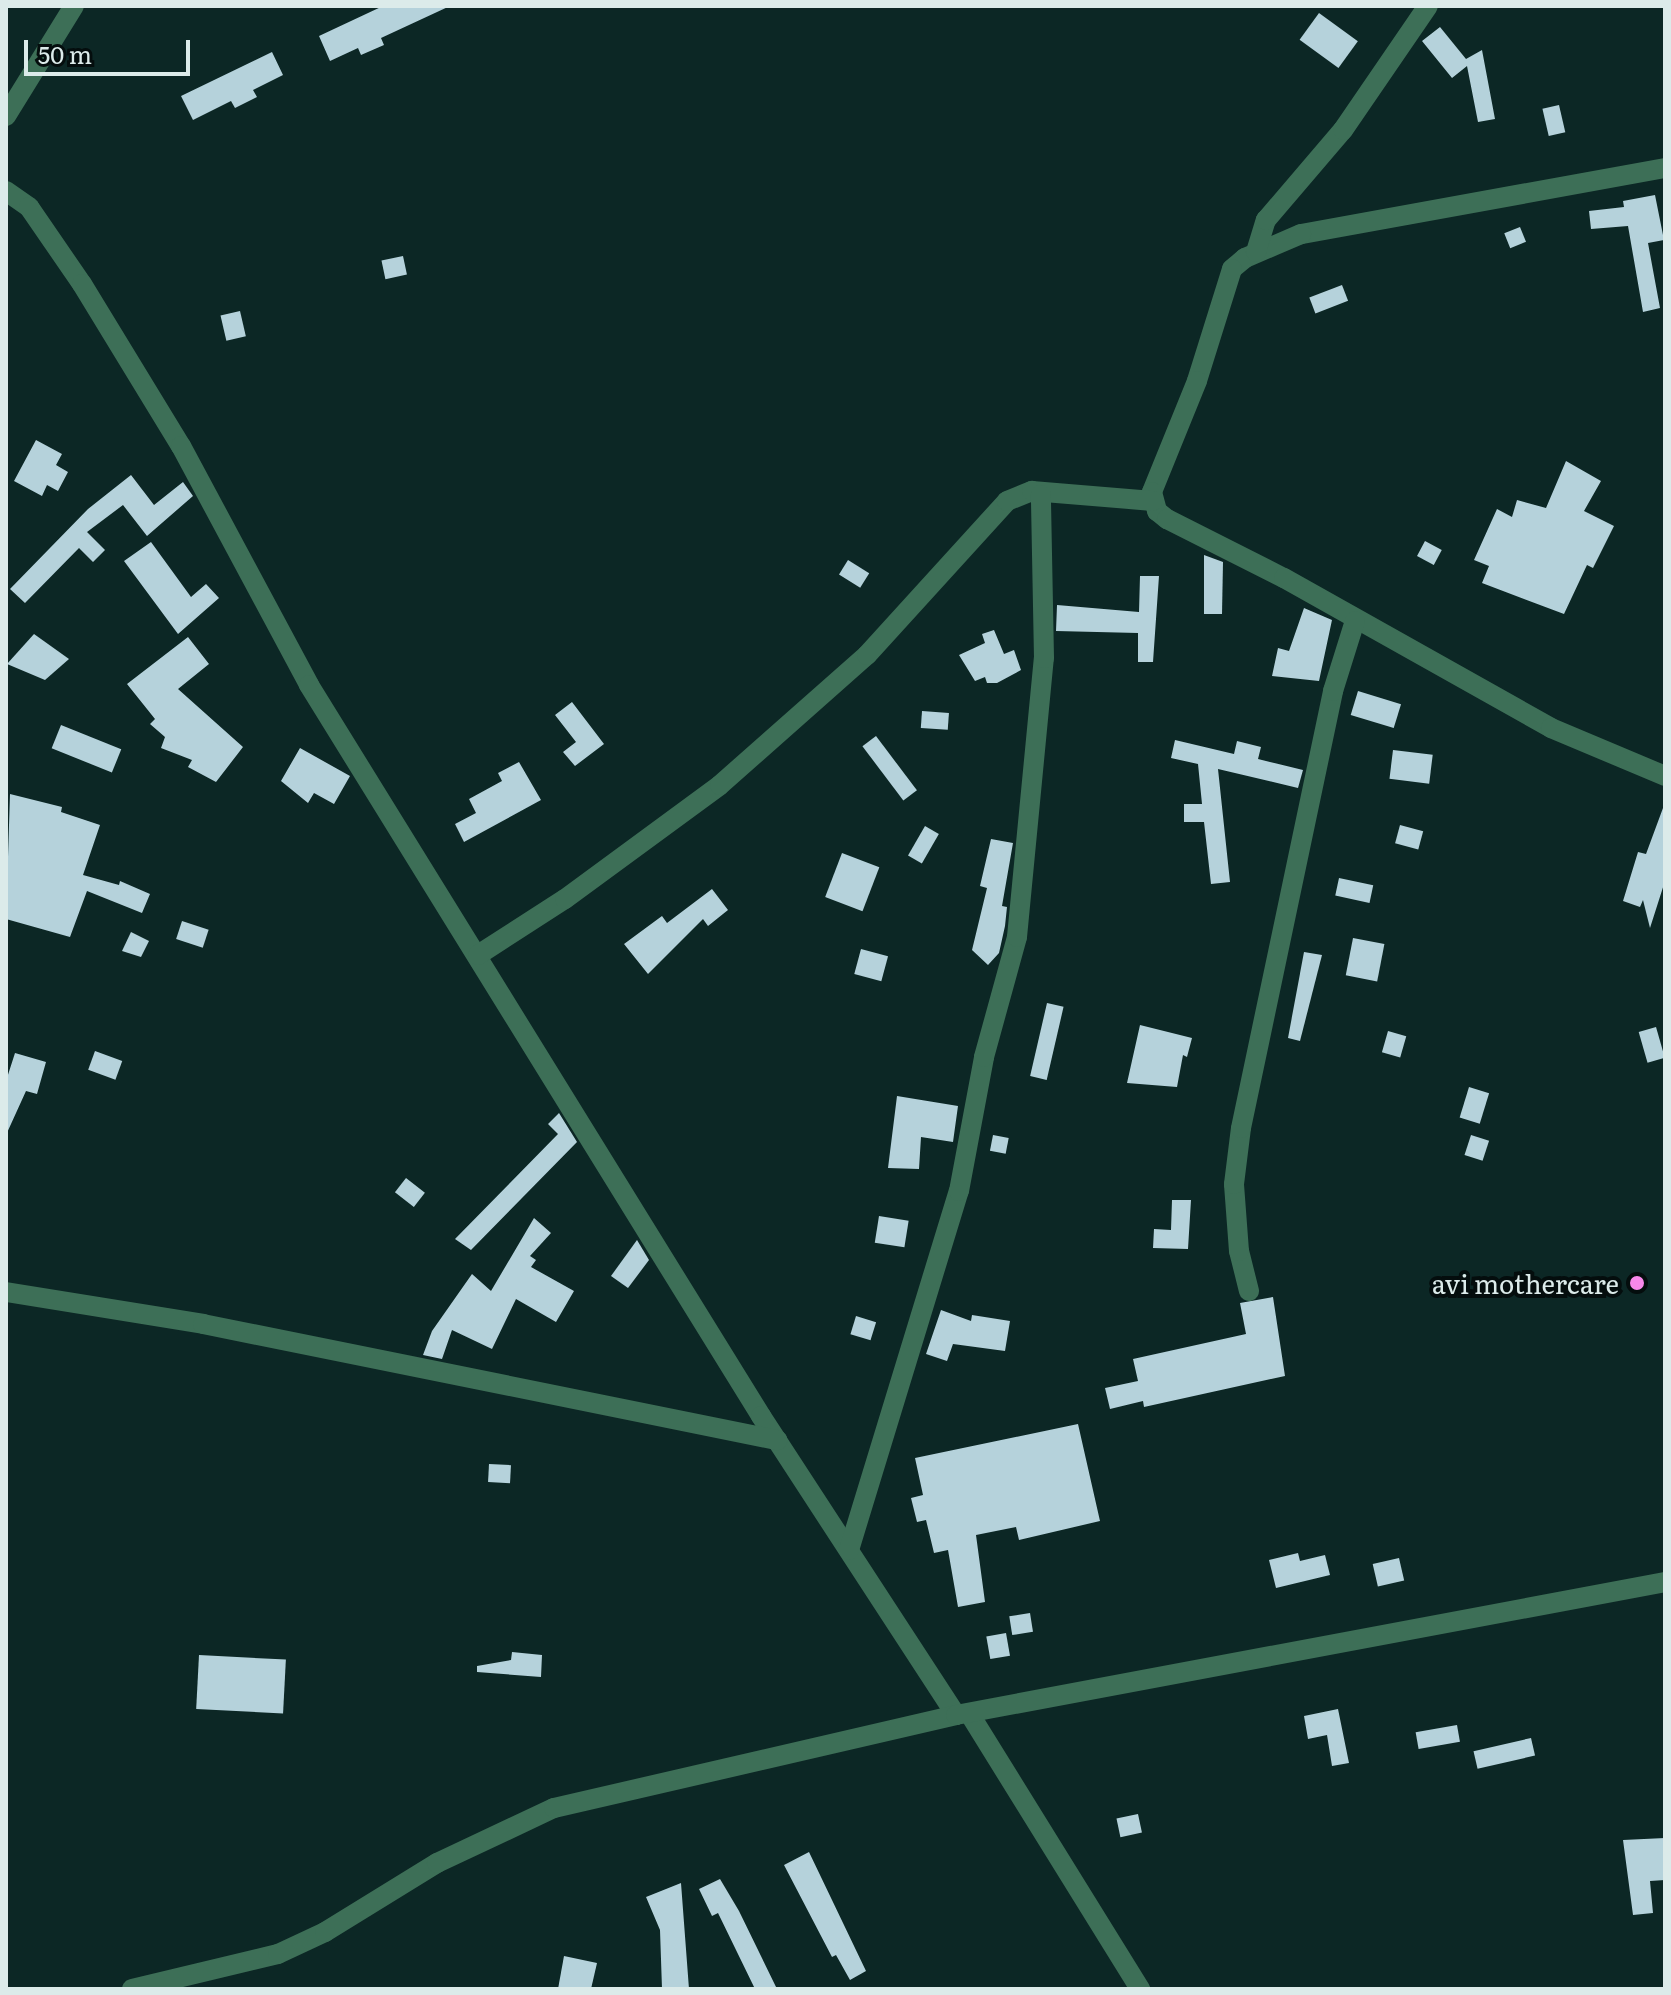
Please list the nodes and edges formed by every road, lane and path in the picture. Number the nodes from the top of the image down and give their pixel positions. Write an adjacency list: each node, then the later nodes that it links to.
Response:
1 (74, 6): 3 (street)
2 (1428, 6): 6 (street)
3 (6, 116)
4 (1665, 168): 6 (street)
5 (6, 191): 11 (street)
6 (1256, 252): 8 (street)
7 (1041, 495): 8 (street); 11 (street); 15 (street)
8 (1153, 501): 9 (street)
9 (1355, 621): 10 (street); 12 (street)
10 (1665, 776)
11 (478, 955): 14 (street)
12 (1249, 1291)
13 (6, 1292): 14 (street)
14 (777, 1440): 15 (street)
15 (849, 1550): 17 (street)
16 (1665, 1582): 17 (street)
17 (962, 1714): 18 (street); 19 (street)
18 (132, 1989)
19 (1140, 1989)

